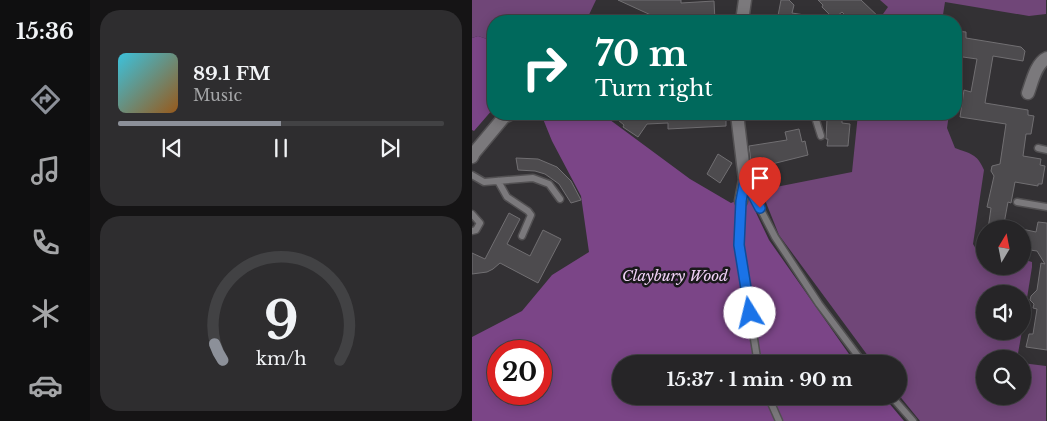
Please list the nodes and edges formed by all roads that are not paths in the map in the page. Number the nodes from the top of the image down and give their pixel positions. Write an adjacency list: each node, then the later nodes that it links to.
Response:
1 (745, 0): 2 (street)
2 (743, 15)
3 (1046, 58): 4 (street)
4 (1028, 93)
5 (503, 120): 11 (street)
6 (738, 120): 13 (street)
7 (816, 120): 8 (lane)
8 (821, 136)
9 (1038, 148): 10 (lane)
10 (1046, 150)
11 (472, 158)
12 (472, 175): 14 (lane)
13 (745, 180): 16 (street); 23 (lane)
14 (498, 181): 15 (lane); 21 (lane)
15 (560, 199)
16 (741, 201): 22 (lane)
17 (1017, 202): 18 (lane)
18 (1046, 207)
19 (472, 214): 20 (lane)
20 (472, 231)
21 (522, 236)
22 (757, 355)
23 (857, 355)
24 (772, 405): 26 (lane)
25 (899, 405): 27 (lane)
26 (779, 421)
27 (913, 421)

